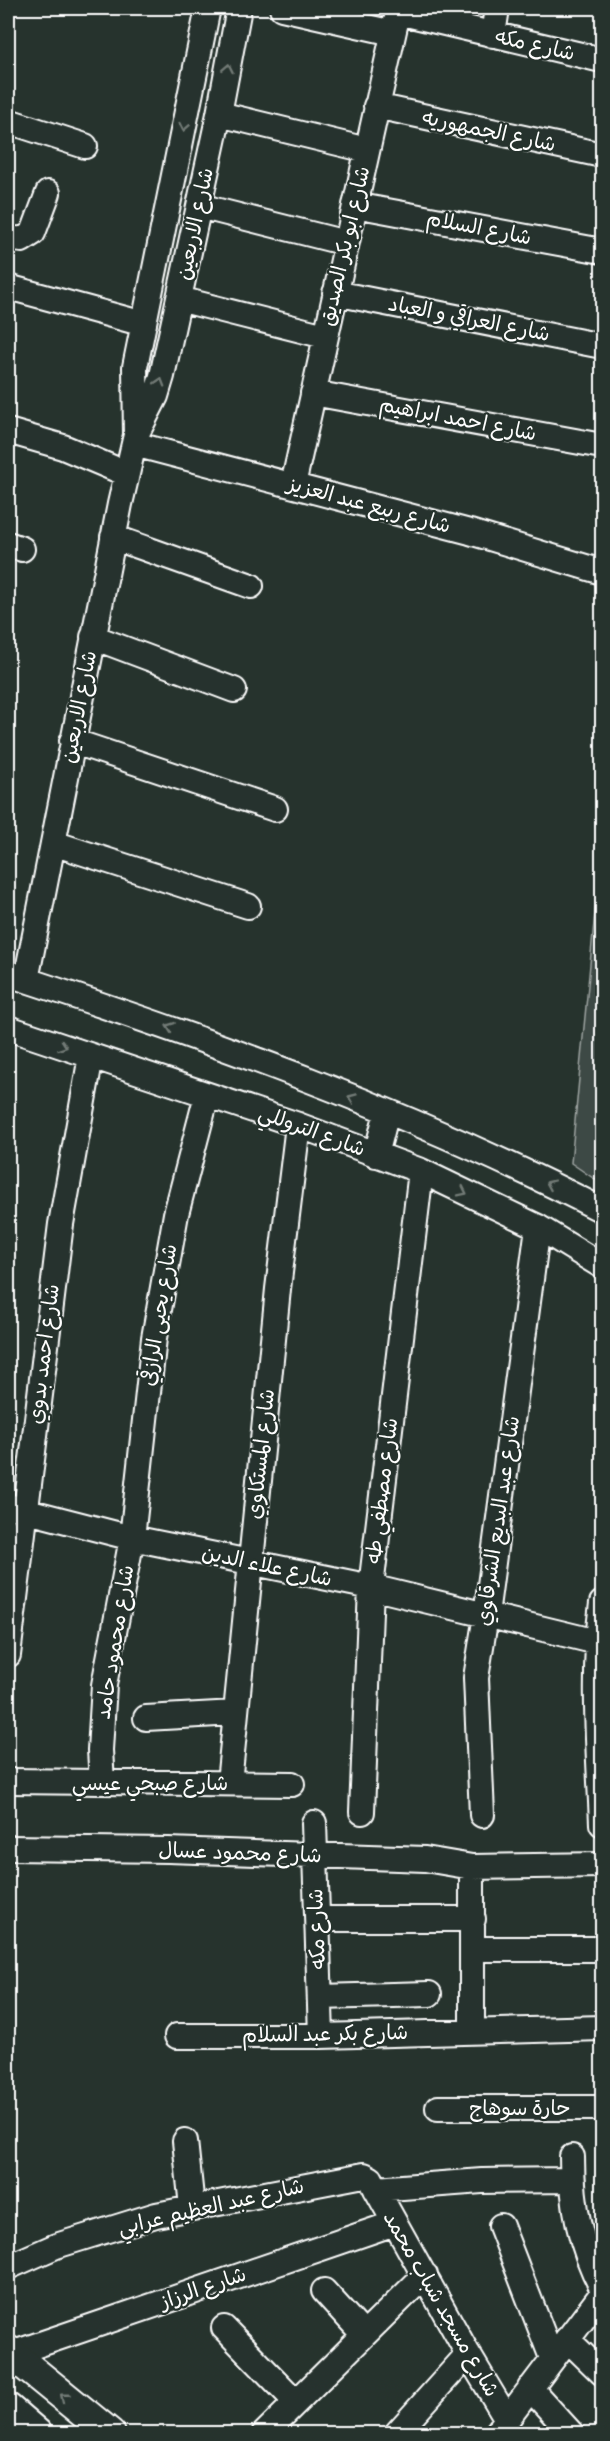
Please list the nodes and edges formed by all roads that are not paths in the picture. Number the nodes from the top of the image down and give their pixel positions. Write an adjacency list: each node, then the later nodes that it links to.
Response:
1 (208, 8): 23 (street, شارع الاربعين, one-way to 23)
2 (239, 8): 9 (street, شارع الاربعين, one-way to 2)
3 (282, 8): 5 (street, شارع مكه)
4 (497, 8): 6 (street)
5 (396, 18): 6 (street, شارع مكه); 8 (street, شارع ابو بكر الصديق)
6 (493, 35): 7 (street, شارع مكه)
7 (603, 60)
8 (376, 106): 12 (street, شارع ابو بكر الصديق); 13 (street, شارع الجمهوريه)
9 (219, 114): 12 (street); 16 (street, شارع الاربعين)
10 (8, 121): 11 (street)
11 (85, 146)
12 (367, 150): 15 (street, شارع ابو بكر الصديق)
13 (603, 155)
14 (48, 193): 17 (street)
15 (355, 205): 18 (street, شارع ابو بكر الصديق); 19 (street, شارع السلام)
16 (199, 206): 18 (street); 22 (street, شارع الاربعين)
17 (8, 238)
18 (346, 243): 21 (street, شارع ابو بكر الصديق)
19 (603, 251)
20 (8, 287): 23 (street)
21 (335, 293): 24 (street, شارع ابو بكر الصديق); 25 (street, شارع العراقي و العباد)
22 (179, 299): 24 (street); 28 (street, شارع الاربعين, one-way to 22)
23 (144, 324): 28 (street, شارع الاربعين)
24 (325, 336): 26 (street, شارع ابو بكر الصديق)
25 (603, 346)
26 (313, 393): 29 (street, شارع احمد ابراهيم); 31 (street, شارع ابو بكر الصديق)
27 (8, 432): 30 (street)
28 (135, 439): 30 (street, شارع الاربعين); 31 (street, شارع ربيع عبد العزيز)
29 (603, 446)
30 (127, 474): 32 (street, شارع الاربعين)
31 (293, 485): 33 (street, شارع ربيع عبد العزيز)
32 (113, 537): 34 (street); 35 (street, شارع الاربعين)
33 (603, 572)
34 (251, 586)
35 (93, 637): 36 (street); 37 (street, شارع الاربعين)
36 (234, 690)
37 (72, 741): 38 (street); 39 (street, شارع الاربعين)
38 (275, 809)
39 (53, 843): 40 (street); 41 (street, شارع الاربعين)
40 (248, 906)
41 (17, 977): 45 (street, شارع التروللي, one-way to 41)
42 (8, 1028): 43 (street, شارع التروللي, one-way to 43)
43 (91, 1056): 44 (street, شارع التروللي); 52 (street, شارع احمد بدوي)
44 (207, 1095): 46 (street, شارع التروللي); 53 (street, شارع يحيى الرازقي)
45 (387, 1112): 47 (street); 49 (street, شارع التروللي, one-way to 45)
46 (298, 1125): 47 (street, شارع التروللي); 54 (street, شارع المستكاوي)
47 (376, 1155): 48 (street, شارع التروللي)
48 (421, 1171): 50 (street, شارع التروللي, one-way to 50); 55 (street, شارع مصطفي طه)
49 (603, 1210)
50 (538, 1227): 51 (street, شارع التروللي); 57 (street, شارع عبد البديع الشرقاوي)
51 (603, 1266)
52 (16, 1508): 53 (street, شارع علاء الدين); 59 (street, شارع احمد بدوي)
53 (132, 1538): 54 (street, شارع علاء الدين); 63 (street, شارع محمود حامد)
54 (250, 1562): 55 (street, شارع علاء الدين); 60 (street, شارع المستكاوي)
55 (371, 1587): 57 (street, شارع علاء الدين); 66 (street, شارع مصطفي طه)
56 (603, 1603): 58 (street)
57 (486, 1615): 58 (street, شارع علاء الدين); 67 (street, شارع عبد البديع الشرقاوي)
58 (597, 1642): 69 (street)
59 (8, 1655)
60 (235, 1713): 61 (street); 64 (street, شارع المستكاوي)
61 (146, 1718)
62 (8, 1780): 63 (street, شارع صبحي عيسي)
63 (102, 1782): 64 (street, شارع صبحي عيسي)
64 (229, 1783): 65 (street, شارع صبحي عيسي)
65 (292, 1784)
66 (362, 1812)
67 (482, 1815)
68 (314, 1823): 71 (street, شارع مكه)
69 (602, 1824)
70 (8, 1848): 71 (street, شارع محمود عسال)
71 (314, 1856): 73 (street, شارع محمود عسال); 74 (street, شارع مكه)
72 (603, 1865): 73 (street, شارع محمود عسال)
73 (472, 1867): 75 (street)
74 (318, 1919): 75 (street); 79 (street, شارع مكه)
75 (473, 1919): 76 (street)
76 (473, 1949): 77 (street); 81 (street)
77 (603, 1949)
78 (429, 1994): 79 (street)
79 (320, 1997): 83 (street, شارع مكه)
80 (603, 2028): 81 (street, شارع بكر عبد السلام)
81 (472, 2030): 83 (street, شارع بكر عبد السلام)
82 (177, 2036): 83 (street, شارع بكر عبد السلام)
83 (321, 2036)
84 (438, 2108): 85 (street, حارة سوهاج)
85 (603, 2108)
86 (185, 2141): 88 (street)
87 (376, 2189): 88 (street, شارع عبد العظيم عرابي); 89 (street, شارع مسجد شباب محمد); 94 (street)
88 (192, 2207): 91 (street, شارع عبد العظيم عرابي)
89 (395, 2223): 92 (street, شارع مسجد شباب محمد); 98 (street, شارع الرزاز)
90 (501, 2226): 100 (street)
91 (8, 2266)
92 (425, 2275): 96 (street); 99 (street, شارع مسجد شباب محمد)
93 (324, 2291): 96 (street)
94 (601, 2297): 97 (street)
95 (224, 2328): 103 (street)
96 (364, 2335): 103 (street)
97 (567, 2339): 100 (street); 101 (street)
98 (9, 2352): 107 (main road, one-way to 98)
99 (468, 2354): 105 (street, شارع مسجد شباب محمد); 109 (street)
100 (552, 2358): 102 (street)
101 (603, 2373)
102 (530, 2388): 105 (street); 110 (street)
103 (296, 2402): 108 (street)
104 (8, 2409): 106 (main road)
105 (501, 2426)
106 (37, 2433)
107 (110, 2433)
108 (264, 2433)
109 (396, 2433)
110 (572, 2433)

